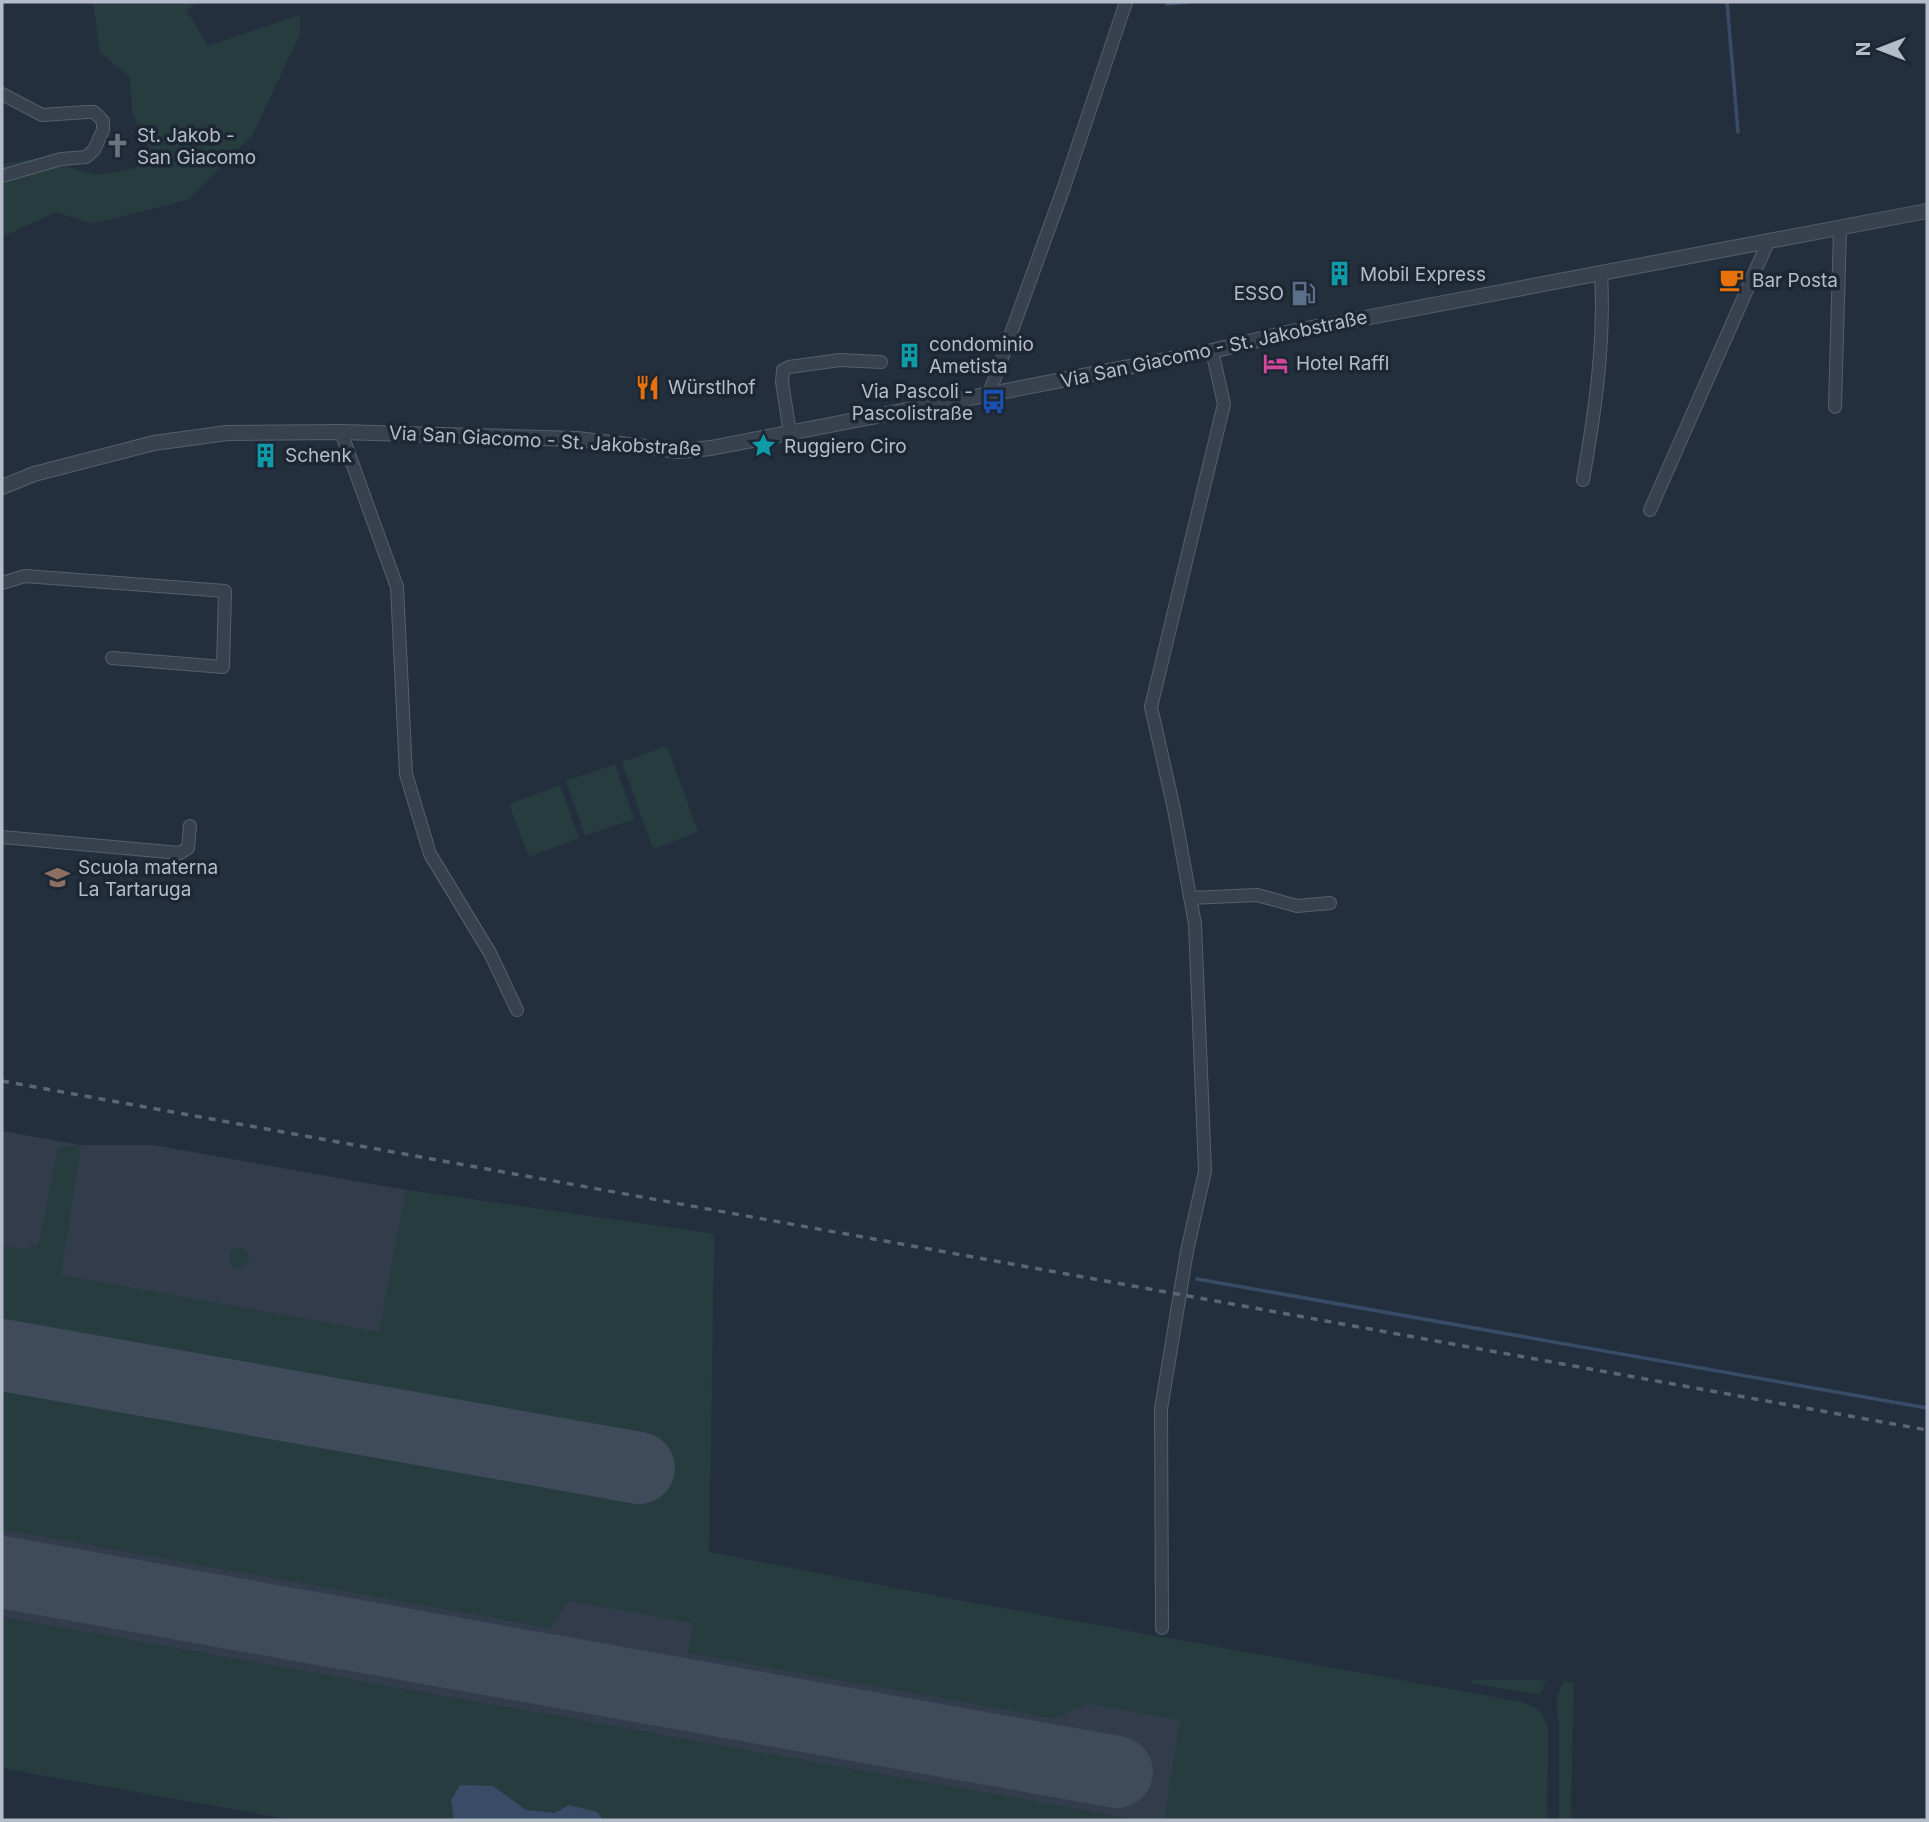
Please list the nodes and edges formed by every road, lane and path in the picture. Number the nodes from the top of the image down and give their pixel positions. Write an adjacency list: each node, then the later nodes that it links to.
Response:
1 (1126, 2): 10 (street)
2 (2, 94): 3 (street)
3 (2, 176)
4 (1927, 211): 5 (street, Via San Giacomo - St. Jakobstraße)
5 (1840, 229): 6 (street, Via San Giacomo - St. Jakobstraße); 11 (street)
6 (1768, 242): 7 (street, Via San Giacomo - St. Jakobstraße); 16 (street)
7 (1601, 273): 8 (street, Via San Giacomo - St. Jakobstraße); 14 (street)
8 (1212, 351): 10 (street, Via San Giacomo - St. Jakobstraße); 21 (street)
9 (881, 362): 13 (street)
10 (989, 394): 13 (street, Via San Giacomo - St. Jakobstraße)
11 (1835, 407)
12 (341, 432): 13 (street, Via San Giacomo - St. Jakobstraße); 15 (street, Via San Giacomo - St. Jakobstraße); 23 (street)
13 (790, 433)
14 (1583, 480)
15 (2, 487)
16 (1650, 510)
17 (2, 583): 18 (street)
18 (112, 658)
19 (190, 826): 20 (street)
20 (2, 836)
21 (1190, 898): 22 (street); 24 (street)
22 (1330, 903)
23 (517, 1010)
24 (1162, 1628)

